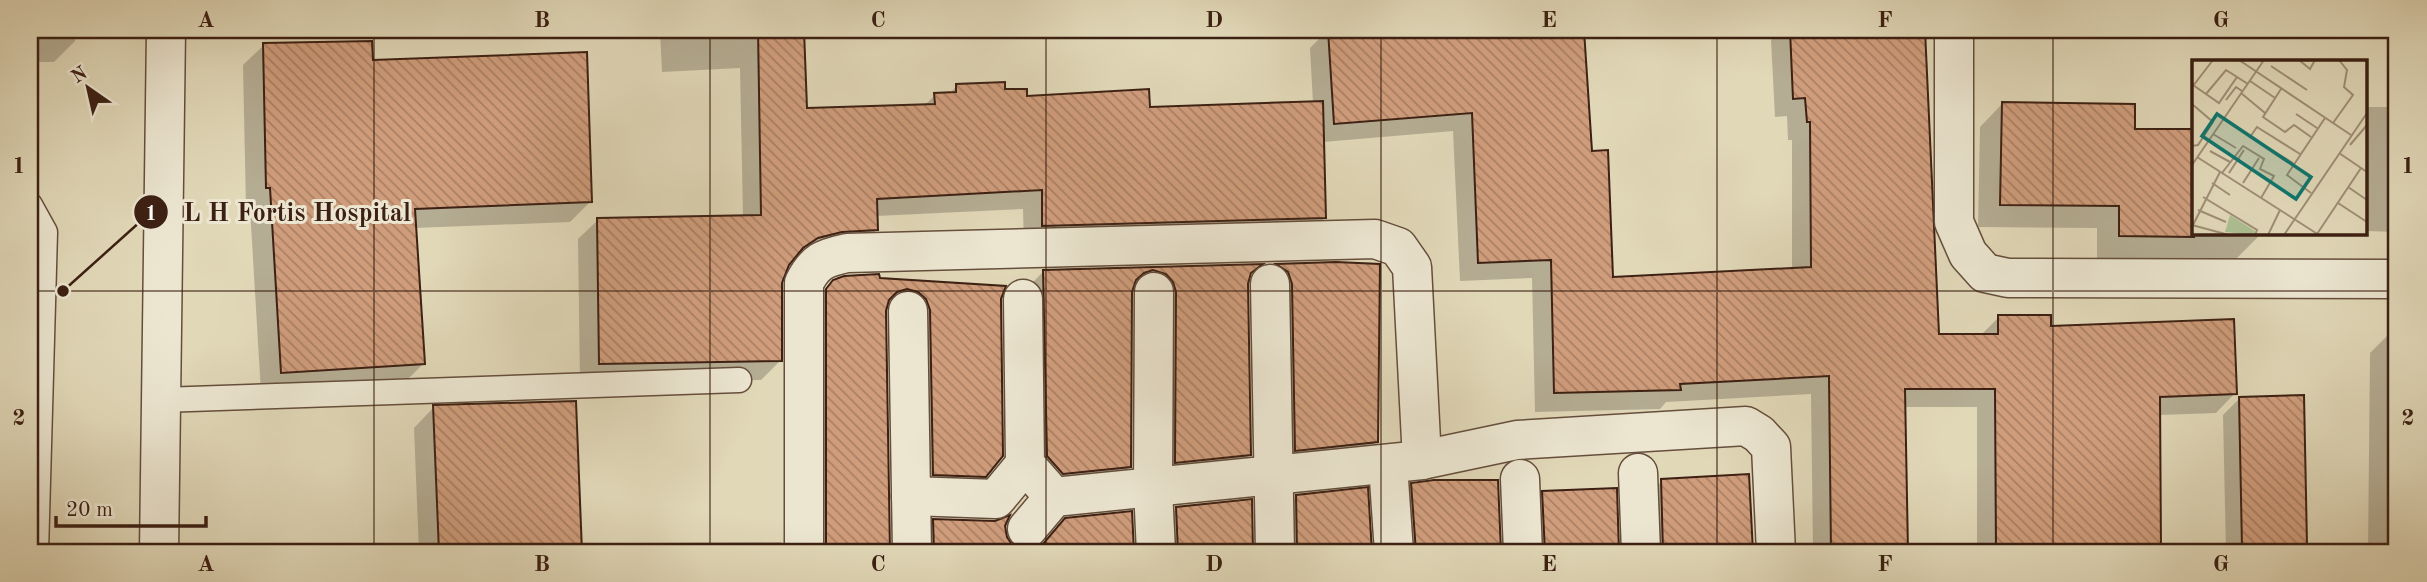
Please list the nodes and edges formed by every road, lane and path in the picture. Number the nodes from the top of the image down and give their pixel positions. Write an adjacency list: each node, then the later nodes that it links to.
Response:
1 (166, 30): 10 (street)
2 (1954, 30): 4 (street)
3 (30, 205): 21 (lane)
4 (2397, 279)
5 (1270, 284): 14 (street)
6 (1154, 292): 16 (street)
7 (1023, 299): 12 (street)
8 (908, 311): 17 (street)
9 (739, 380): 10 (lane)
10 (161, 400): 22 (street)
11 (1405, 462): 14 (street); 23 (street); 27 (street); 30 (street)
12 (1025, 464): 18 (street); 19 (street)
13 (1637, 472): 29 (street)
14 (1273, 476): 16 (street); 26 (street)
15 (1520, 480): 28 (street)
16 (1153, 489): 18 (street); 25 (street)
17 (911, 496): 19 (street); 24 (street)
18 (1054, 497): 20 (street)
19 (996, 499): 20 (street)
20 (1028, 541)
21 (36, 552)
22 (159, 552)
23 (804, 552)
24 (912, 552)
25 (1156, 552)
26 (1275, 552)
27 (1394, 552)
28 (1523, 552)
29 (1642, 552)
30 (1776, 552)

